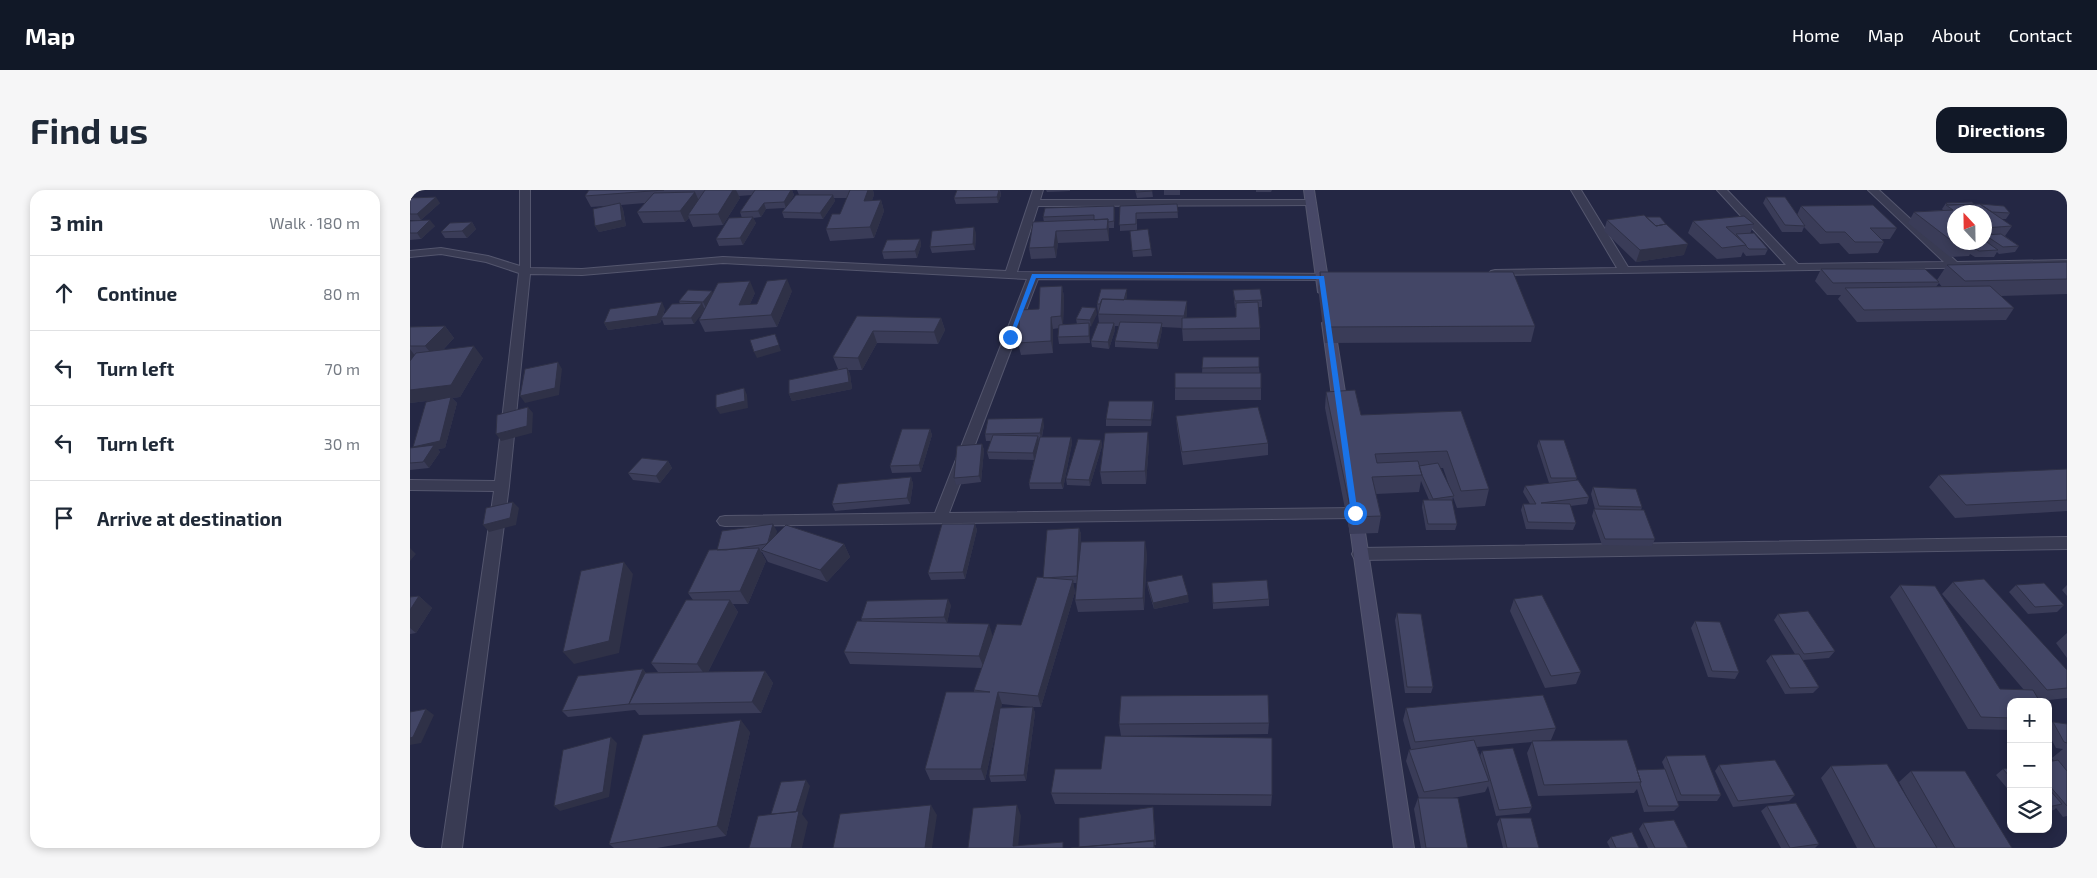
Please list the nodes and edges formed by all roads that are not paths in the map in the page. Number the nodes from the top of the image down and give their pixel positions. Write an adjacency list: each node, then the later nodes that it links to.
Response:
1 (1038, 190): 7 (street)
2 (1576, 190): 12 (street)
3 (1722, 190): 11 (street)
4 (1873, 190): 10 (street)
5 (530, 191): 13 (street)
6 (1310, 196): 7 (street); 18 (street)
7 (1033, 203): 15 (street)
8 (410, 254): 13 (street)
9 (2067, 263): 10 (street)
10 (1953, 264): 11 (street)
11 (1794, 267): 12 (street)
12 (1624, 270): 14 (street)
13 (524, 272): 15 (street); 21 (street)
14 (1488, 274)
15 (1010, 275): 16 (street)
16 (1034, 276): 18 (street); 24 (street)
17 (1351, 276): 18 (street)
18 (1322, 277): 19 (street)
19 (1343, 425)
20 (410, 485): 21 (street)
21 (502, 486): 28 (street)
22 (1352, 493): 23 (street)
23 (1355, 513): 24 (street); 27 (street)
24 (940, 518): 25 (street)
25 (725, 521)
26 (2067, 543): 27 (street)
27 (1360, 554): 29 (street)
28 (452, 848)
29 (1404, 848)

